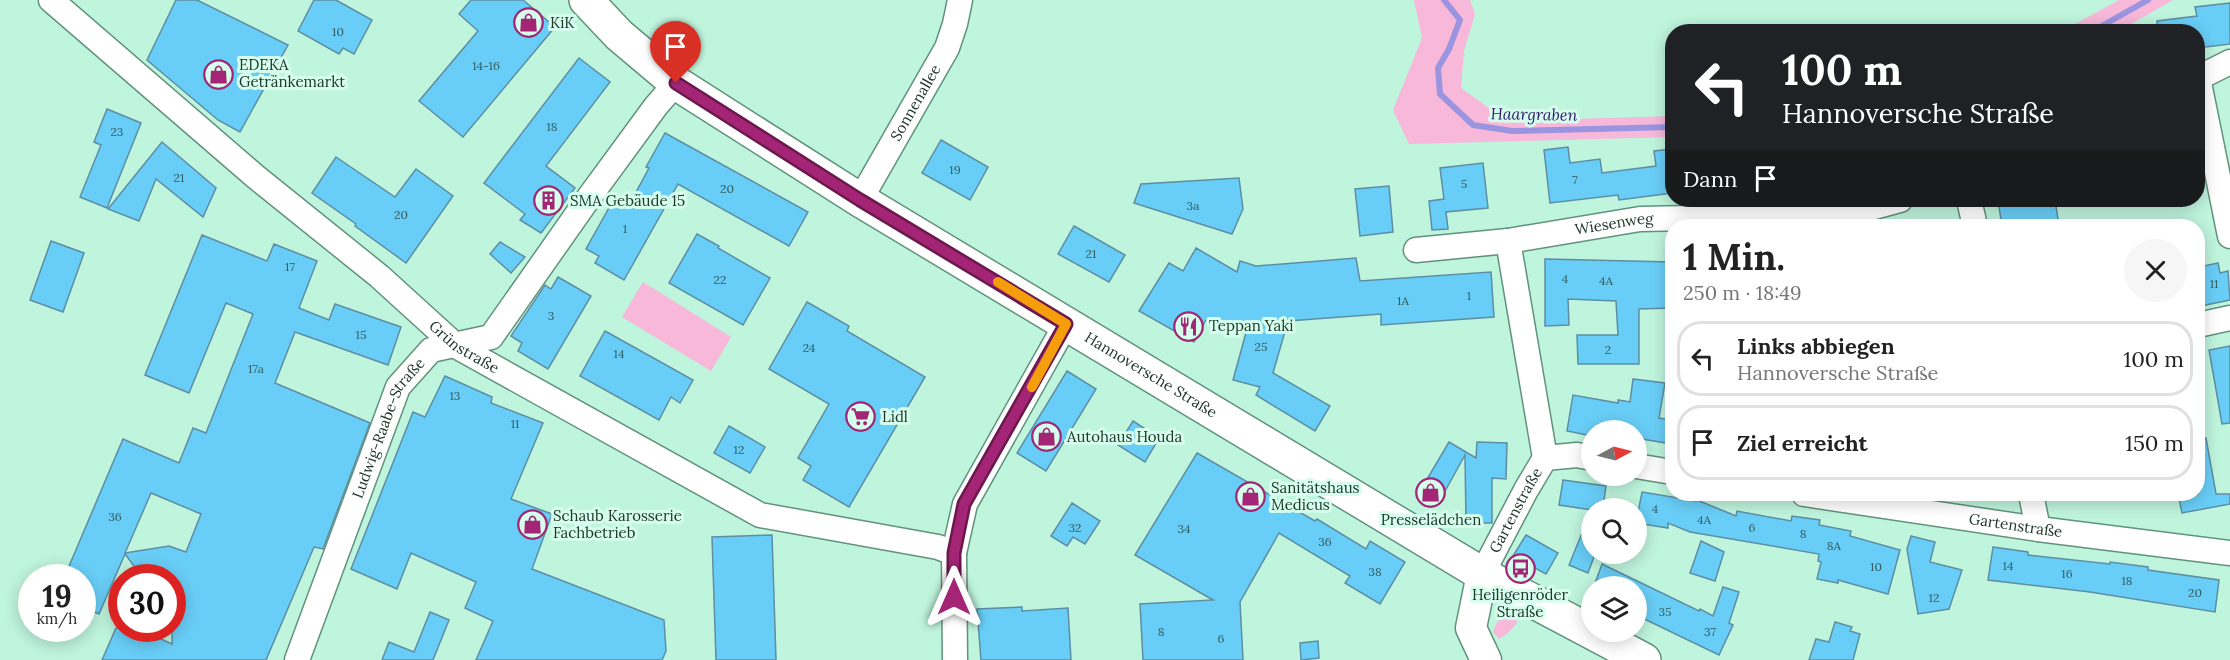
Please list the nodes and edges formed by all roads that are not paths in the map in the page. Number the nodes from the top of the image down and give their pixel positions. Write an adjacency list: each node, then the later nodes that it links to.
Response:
1 (51, 0): 16 (street, Grünstraße)
2 (586, 0): 6 (main road, Hannoversche Straße)
3 (960, 0): 8 (street, Sonnenallee)
4 (2230, 62): 5 (street)
5 (2205, 74)
6 (676, 83): 8 (main road, Hannoversche Straße); 16 (street, Ludwig-Raabe-Straße)
7 (2205, 113): 10 (street)
8 (860, 200): 15 (main road, Hannoversche Straße)
9 (1874, 207): 11 (street, Wiesenweg)
10 (2230, 236)
11 (1508, 242): 12 (street, Wiesenweg); 18 (street)
12 (1416, 250)
13 (2230, 318): 14 (street)
14 (2205, 323)
15 (1066, 324): 24 (street); 26 (main road, Hannoversche Straße)
16 (456, 346): 24 (street, Grünstraße); 27 (street, Ludwig-Raabe-Straße)
17 (1581, 456): 18 (street, Gartenstraße)
18 (1545, 458): 26 (street, Gartenstraße)
19 (1647, 468): 20 (street)
20 (1665, 471)
21 (1851, 501): 23 (street, Gartenstraße)
22 (2032, 501): 23 (street)
23 (2038, 529): 25 (street, Gartenstraße)
24 (954, 553): 28 (street)
25 (2230, 553)
26 (1482, 574): 29 (street); 30 (main road, Hannoversche Straße)
27 (297, 660)
28 (955, 660)
29 (1486, 660)
30 (1644, 660)

